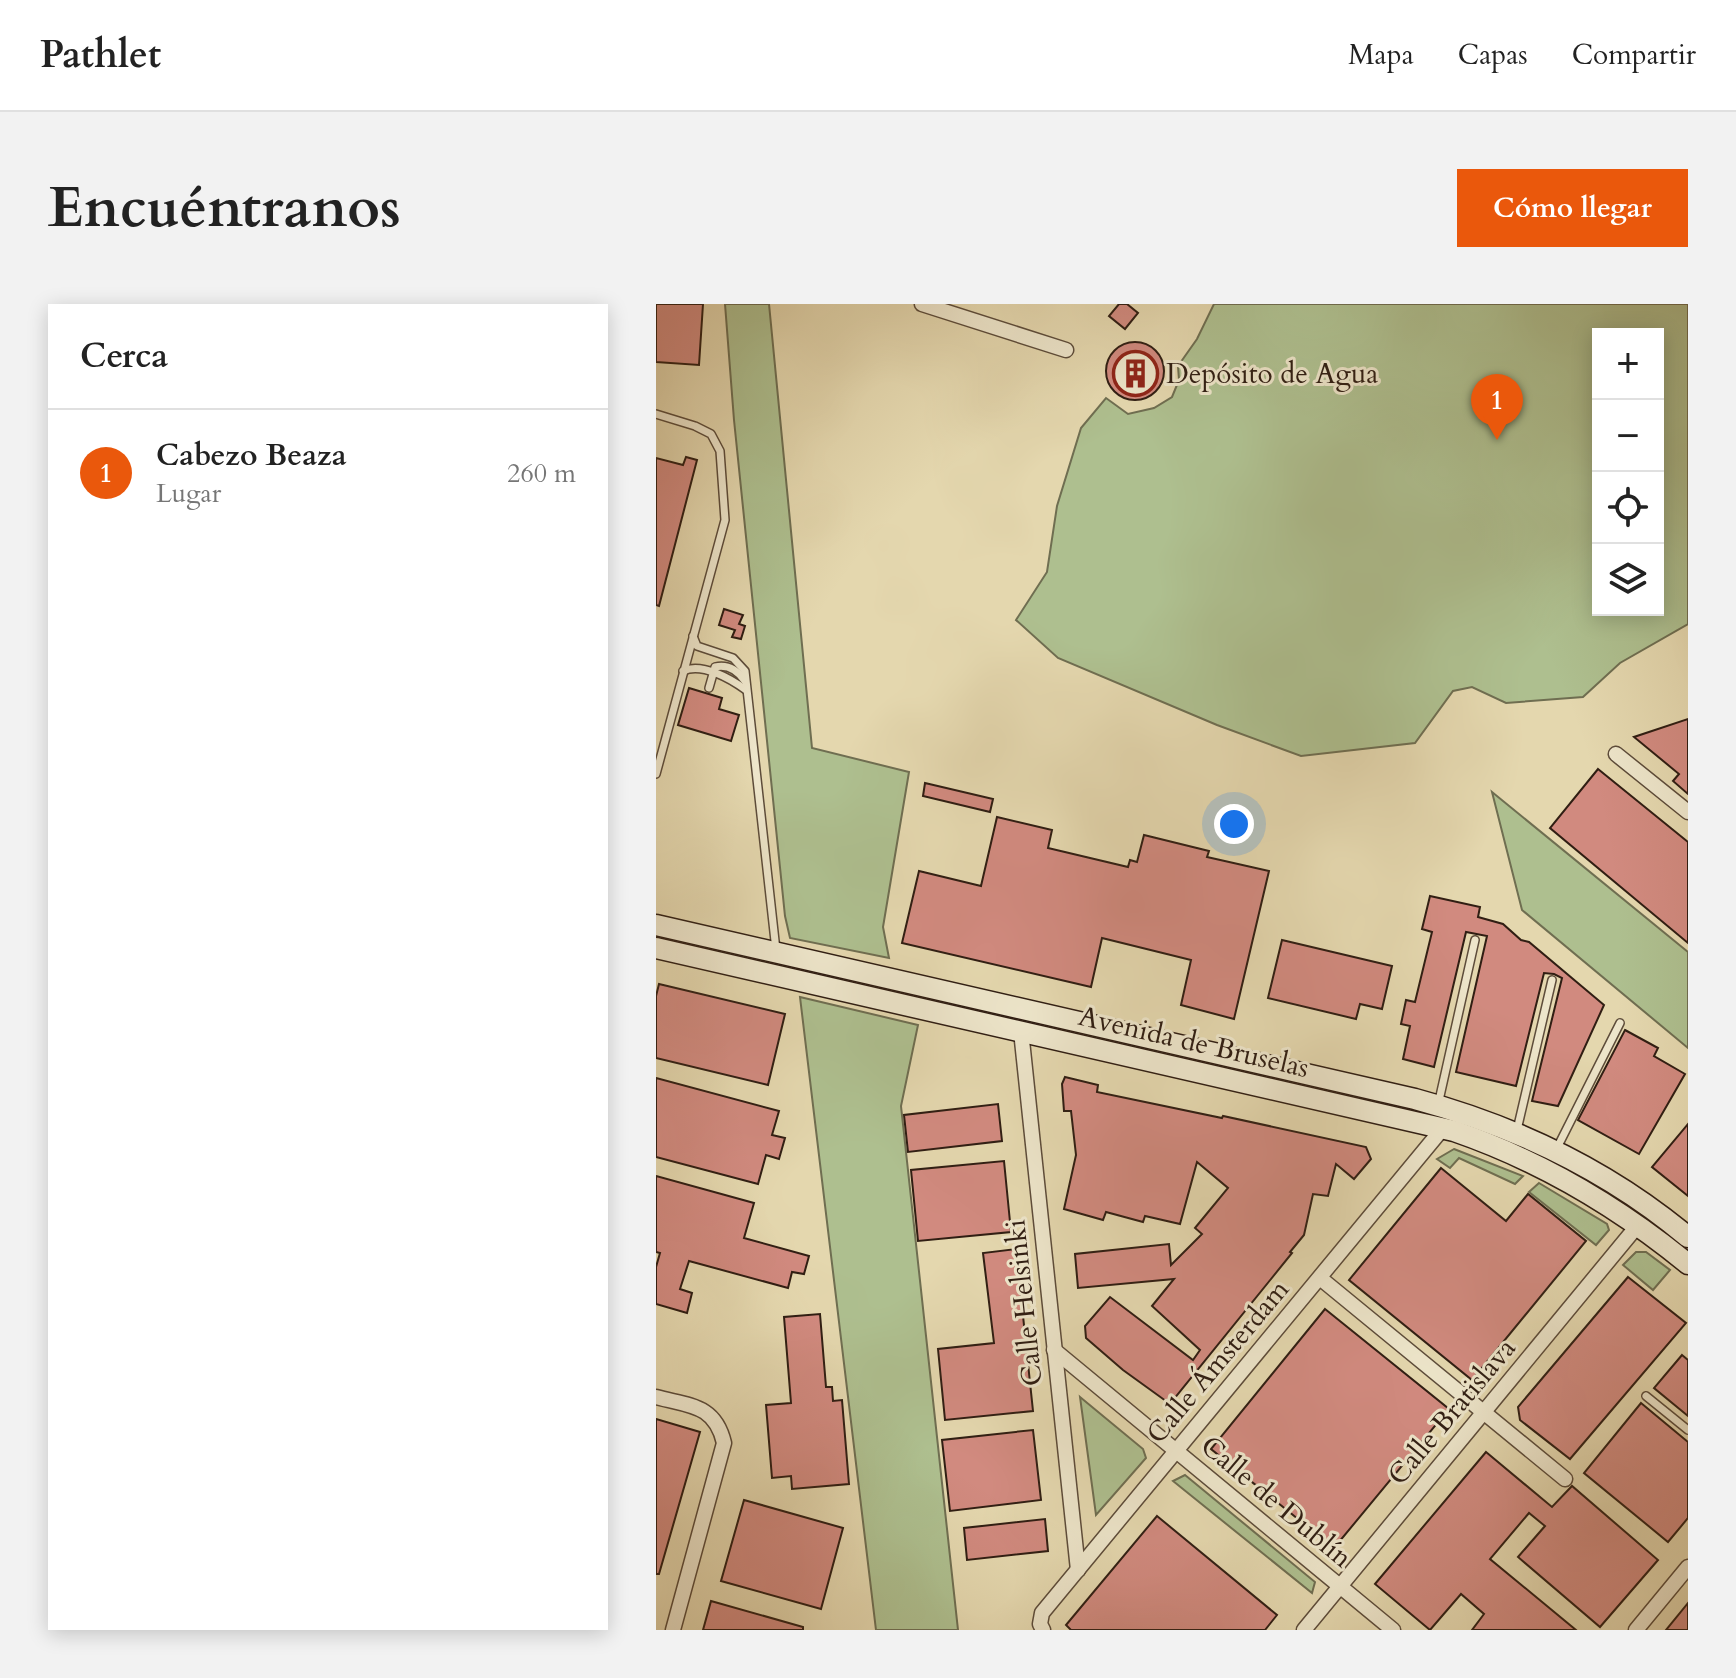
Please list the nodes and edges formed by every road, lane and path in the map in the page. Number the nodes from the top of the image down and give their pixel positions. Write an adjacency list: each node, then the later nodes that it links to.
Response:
1 (922, 304): 2 (street)
2 (1066, 350)
3 (656, 414): 4 (lane)
4 (692, 634): 5 (lane); 7 (lane)
5 (682, 673): 6 (lane); 11 (lane)
6 (712, 673): 7 (lane); 8 (lane); 9 (lane)
7 (745, 681): 9 (lane)
8 (709, 688)
9 (746, 690): 16 (lane)
10 (1616, 754): 12 (street)
11 (656, 774)
12 (1688, 812)
13 (656, 925): 16 (main road, Avenida de Bruselas)
14 (1475, 940): 20 (lane)
15 (656, 948): 16 (main road, Avenida de Bruselas)
16 (775, 964): 18 (main road, Avenida de Bruselas)
17 (1552, 980): 21 (lane)
18 (1022, 1021): 20 (main road, Avenida de Bruselas); 28 (street, Calle Helsinki)
19 (1620, 1023): 22 (lane)
20 (1444, 1114): 21 (main road, Avenida de Bruselas); 24 (main road, Avenida de Bruselas); 27 (street, Calle Ámsterdam)
21 (1516, 1132): 22 (main road, Avenida de Bruselas)
22 (1556, 1150): 23 (main road, Avenida de Bruselas)
23 (1651, 1208): 24 (main road); 25 (main road, Avenida de Bruselas)
24 (1638, 1225): 26 (main road, Avenida de Bruselas); 31 (street, Calle Bratislava)
25 (1688, 1237)
26 (1688, 1264)
27 (1320, 1278): 31 (street); 33 (street, Calle Ámsterdam)
28 (1054, 1350): 33 (street, Calle de Dublín); 36 (street, Calle Helsinki)
29 (1646, 1396): 32 (lane)
30 (656, 1397): 38 (street)
31 (1483, 1413): 34 (street); 37 (street, Calle Bratislava)
32 (1688, 1430)
33 (1177, 1451): 36 (street, Calle Ámsterdam); 37 (street, Calle de Dublín)
34 (1565, 1479)
35 (1687, 1569): 42 (street)
36 (1078, 1570): 39 (street, Calle Ámsterdam)
37 (1340, 1586): 40 (street, Calle Bratislava); 41 (street, Calle de Dublín)
38 (673, 1630)
39 (1043, 1630)
40 (1304, 1630)
41 (1393, 1630)
42 (1636, 1630)

